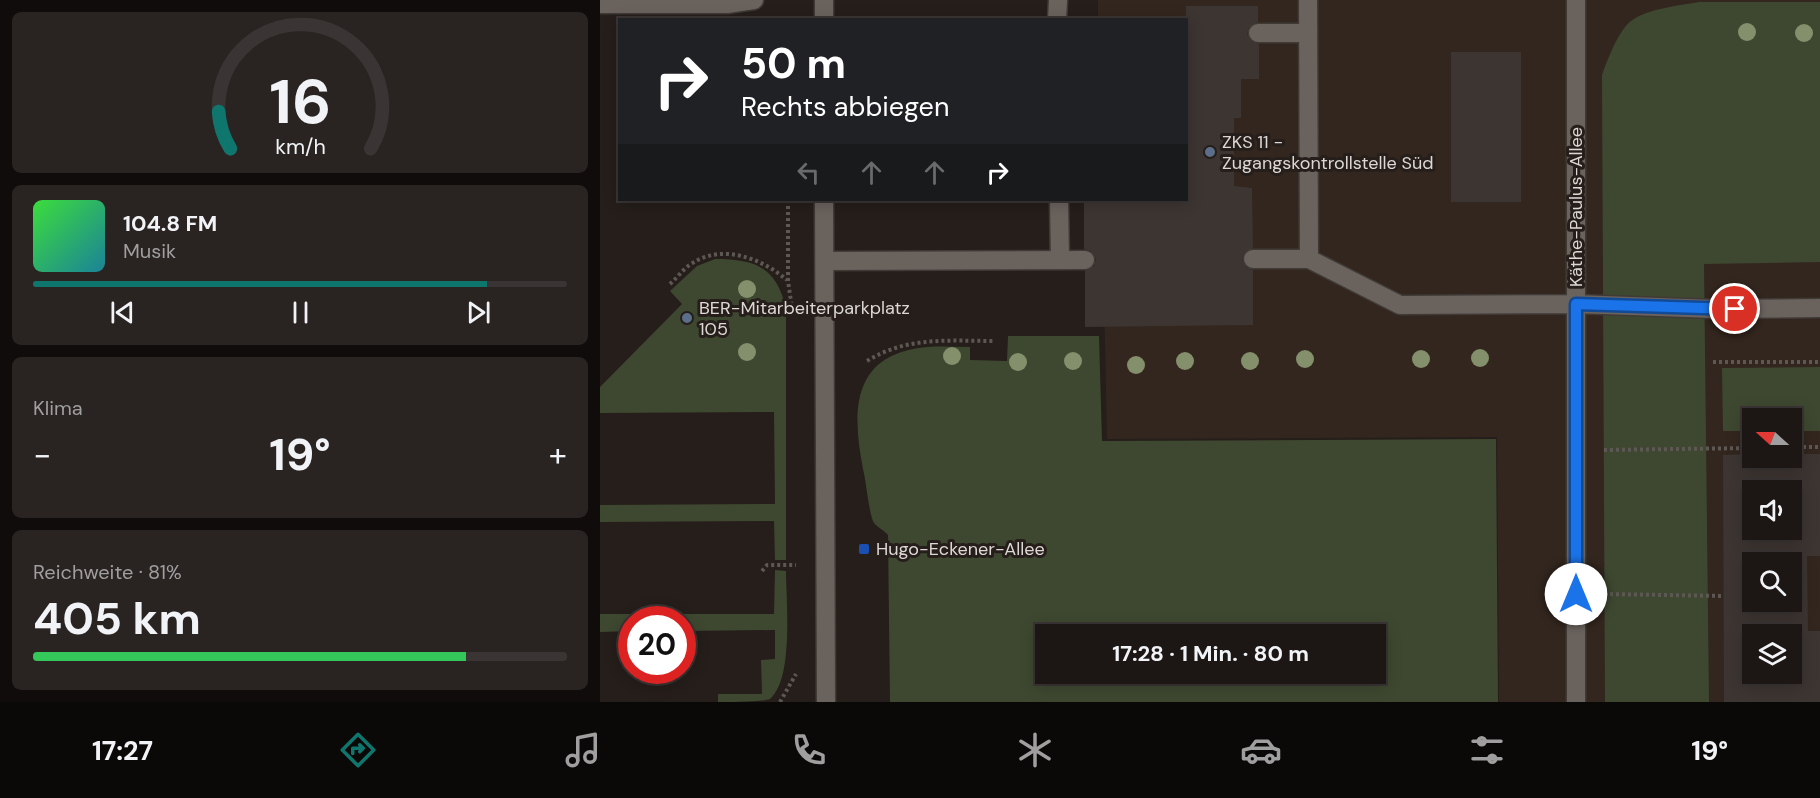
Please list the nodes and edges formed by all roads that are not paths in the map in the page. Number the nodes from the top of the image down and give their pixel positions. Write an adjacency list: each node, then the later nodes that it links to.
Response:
1 (754, 0): 6 (street)
2 (824, 0): 7 (street)
3 (1058, 0): 8 (street)
4 (1308, 0): 10 (street)
5 (1576, 0): 18 (street, Käthe-Paulus-Allee)
6 (600, 4)
7 (824, 18)
8 (1057, 18)
9 (1258, 33): 10 (street)
10 (1307, 33): 14 (street)
11 (824, 201): 17 (street)
12 (1059, 201): 15 (street)
13 (1253, 259): 14 (street)
14 (1309, 259): 18 (street)
15 (1060, 260): 16 (street); 17 (street)
16 (1084, 260)
17 (825, 261): 20 (street)
18 (1576, 304): 19 (street); 21 (street, Käthe-Paulus-Allee)
19 (1820, 308)
20 (826, 702)
21 (1576, 702)

